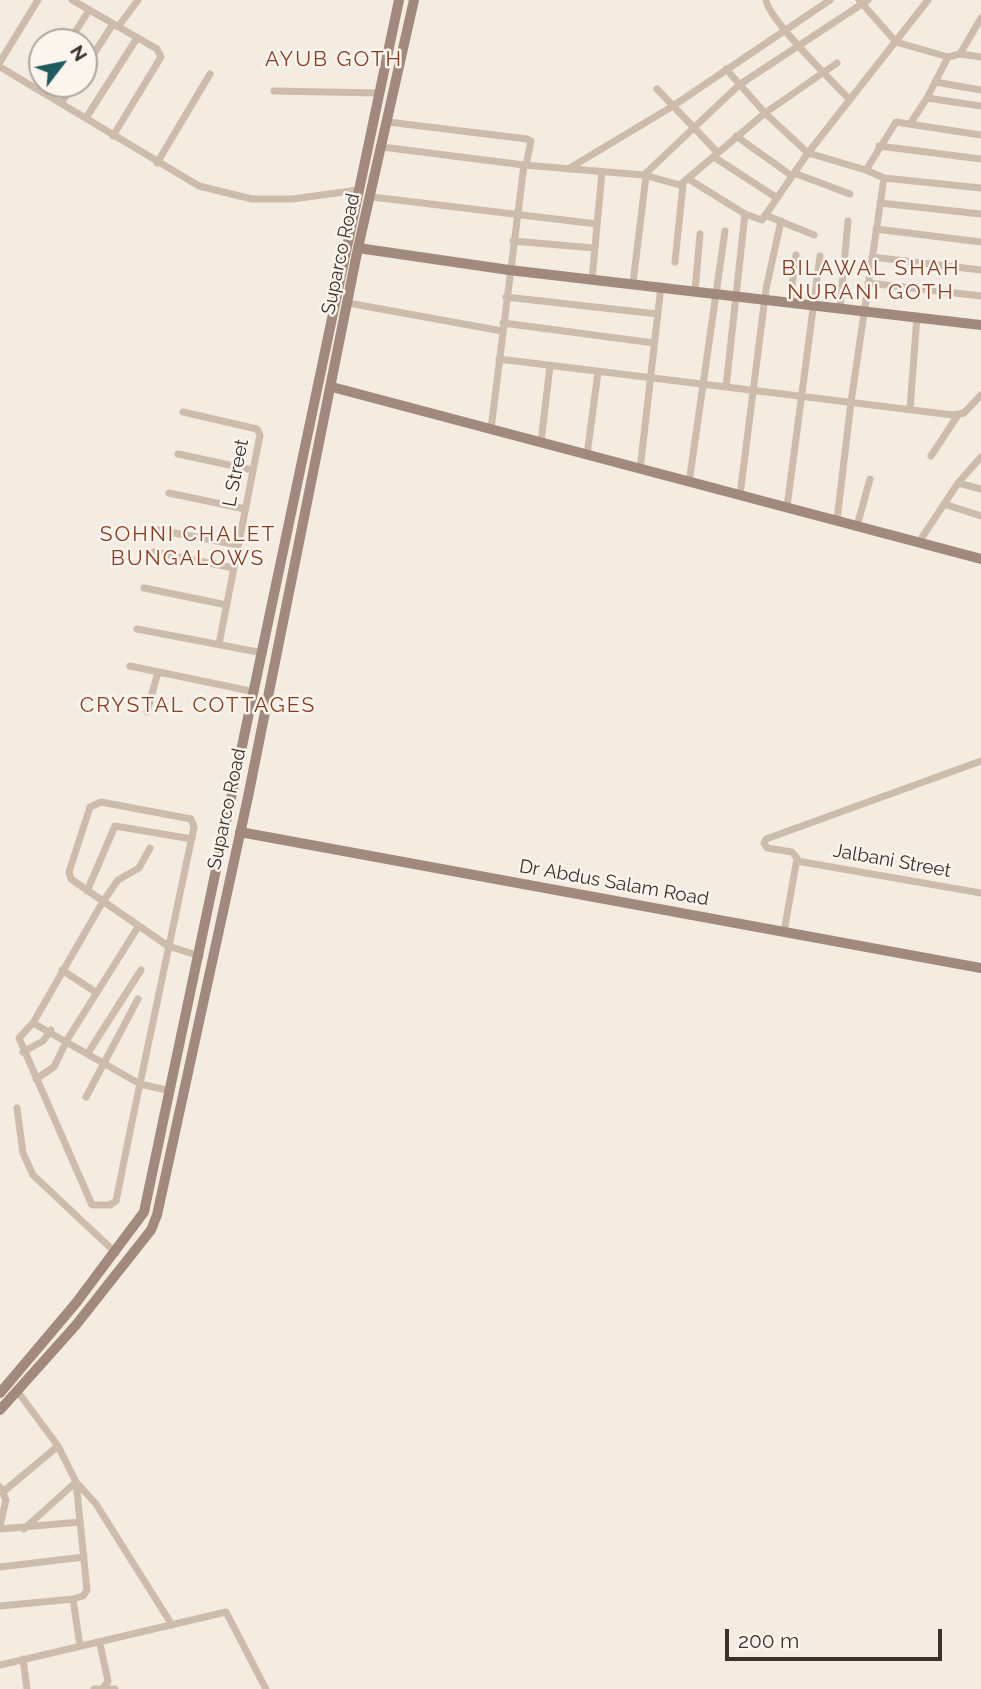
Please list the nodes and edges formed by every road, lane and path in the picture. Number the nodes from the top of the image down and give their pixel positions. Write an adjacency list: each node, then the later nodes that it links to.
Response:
1 (38, 0): 23 (street)
2 (72, 0): 10 (street)
3 (138, 0): 12 (street)
4 (399, 0): 33 (main road, Suparco Road)
5 (414, 0): 44 (main road, Suparco Road)
6 (766, 0): 14 (street)
7 (830, 0): 14 (street)
8 (928, 0): 16 (street)
9 (864, 1): 16 (street); 17 (street)
10 (89, 10): 12 (street); 13 (street)
11 (980, 22): 19 (street)
12 (116, 26): 15 (street); 18 (street)
13 (78, 28)
14 (785, 29): 17 (street); 24 (street)
15 (137, 38): 43 (street); 48 (street)
16 (896, 41): 20 (street); 37 (street)
17 (799, 46): 25 (street); 29 (street)
18 (98, 50)
19 (961, 54): 20 (street); 21 (street)
20 (948, 57): 28 (street)
21 (981, 57)
22 (837, 63): 25 (street)
23 (0, 64): 27 (street)
24 (726, 69): 29 (street); 39 (street)
25 (824, 72): 37 (street); 42 (street)
26 (210, 74): 55 (street)
27 (28, 79)
28 (935, 82): 31 (street); 36 (street)
29 (739, 85): 42 (street); 46 (street)
30 (657, 89): 39 (street)
31 (981, 90)
32 (274, 91): 33 (street)
33 (379, 93): 41 (main road, Suparco Road)
34 (55, 98): 38 (street)
35 (64, 98): 38 (street)
36 (927, 98): 40 (street); 45 (street)
37 (849, 99): 52 (street)
38 (61, 103): 43 (street)
39 (673, 106): 46 (street); 57 (street)
40 (981, 106)
41 (375, 113): 44 (main road); 65 (main road, Suparco Road)
42 (765, 113): 49 (street); 52 (street)
43 (86, 118): 48 (street)
44 (389, 119): 51 (main road, Suparco Road); 56 (street)
45 (911, 124): 47 (street); 50 (street)
46 (692, 127): 53 (street); 61 (street)
47 (981, 135)
48 (113, 136): 55 (street)
49 (736, 136): 53 (street); 60 (street)
50 (879, 146): 54 (street); 58 (street)
51 (383, 147): 56 (street); 67 (main road, Suparco Road)
52 (808, 153): 58 (street); 60 (street)
53 (716, 155): 63 (street); 68 (street)
54 (981, 159)
55 (157, 163): 65 (street)
56 (525, 165): 57 (street); 70 (street)
57 (569, 169): 59 (street)
58 (866, 170): 62 (street)
59 (602, 172): 61 (street); 76 (street)
60 (793, 174): 66 (street); 68 (street)
61 (645, 175): 63 (street); 94 (street)
62 (884, 178): 64 (street); 69 (street)
63 (686, 182): 71 (street); 89 (street)
64 (981, 188)
65 (359, 190): 88 (main road, Suparco Road)
66 (850, 194)
67 (372, 197): 70 (street); 83 (main road, Suparco Road)
68 (777, 198): 73 (street)
69 (880, 203): 72 (street); 77 (street)
70 (517, 214): 76 (street); 81 (street)
71 (745, 214): 73 (street); 99 (street)
72 (981, 214)
73 (765, 215): 74 (street)
74 (780, 221): 80 (street); 102 (street)
75 (848, 221): 106 (street)
76 (597, 224): 84 (street)
77 (876, 229): 82 (street); 87 (street)
78 (725, 231): 98 (street)
79 (700, 234): 97 (street)
80 (814, 235)
81 (513, 241): 84 (street); 91 (street)
82 (981, 243)
83 (358, 248): 90 (main road, Suparco Road); 91 (main road)
84 (594, 248): 93 (street)
85 (796, 255): 103 (street)
86 (820, 256): 105 (street)
87 (872, 257): 92 (street); 95 (street)
88 (344, 262): 90 (main road); 153 (main road, Suparco Road)
89 (675, 262)
90 (355, 264): 104 (main road, Suparco Road)
91 (509, 270): 93 (main road); 101 (street)
92 (981, 270)
93 (592, 279): 94 (main road)
94 (633, 283): 96 (main road)
95 (868, 283): 100 (street); 107 (street)
96 (661, 286): 97 (main road); 108 (street)
97 (695, 291): 98 (main road)
98 (714, 293): 99 (main road); 117 (street)
99 (736, 296): 102 (main road); 119 (street)
100 (981, 296)
101 (506, 297): 108 (street); 111 (street)
102 (765, 297): 103 (main road); 120 (street)
103 (790, 301): 105 (main road)
104 (348, 303): 111 (street); 118 (main road, Suparco Road)
105 (814, 305): 106 (main road); 122 (street)
106 (841, 308): 107 (main road)
107 (863, 311): 109 (main road); 123 (street)
108 (657, 314): 112 (street)
109 (917, 316): 110 (main road); 124 (street)
110 (981, 325)
111 (502, 327): 112 (street); 113 (street)
112 (654, 344): 116 (street)
113 (499, 359): 114 (street); 127 (street)
114 (550, 366): 115 (street); 128 (street)
115 (598, 372): 116 (street); 130 (street)
116 (650, 377): 117 (street); 134 (street)
117 (702, 384): 119 (street); 136 (street)
118 (332, 387): 127 (main road); 154 (main road, Suparco Road)
119 (726, 387): 120 (street)
120 (753, 391): 122 (street); 140 (street)
121 (981, 395): 126 (street)
122 (804, 397): 123 (street); 142 (street)
123 (851, 402): 124 (street); 145 (street)
124 (910, 410): 126 (street)
125 (183, 412): 133 (street, L Street)
126 (958, 415): 131 (street)
127 (491, 429): 128 (main road)
128 (541, 442): 130 (main road)
129 (178, 454): 133 (street)
130 (587, 455): 134 (main road)
131 (932, 456)
132 (981, 457): 137 (street)
133 (253, 470): 143 (street, L Street)
134 (640, 470): 136 (main road)
135 (870, 479): 146 (street)
136 (689, 483): 140 (main road)
137 (958, 483): 138 (street); 141 (street)
138 (981, 489)
139 (169, 493): 143 (street)
140 (740, 495): 142 (main road)
141 (944, 504): 144 (street); 148 (street)
142 (787, 507): 145 (main road)
143 (245, 509): 149 (street, L Street)
144 (981, 516)
145 (837, 520): 146 (main road)
146 (857, 526): 148 (main road)
147 (159, 530): 149 (street)
148 (919, 542): 151 (main road)
149 (238, 545): 152 (street, L Street)
150 (154, 552): 152 (street)
151 (981, 559)
152 (234, 568): 156 (street, L Street)
153 (280, 573): 154 (main road); 159 (main road, Suparco Road)
154 (293, 575): 165 (main road, Suparco Road)
155 (144, 588): 156 (street)
156 (227, 605): 158 (street, L Street)
157 (137, 629): 158 (street)
158 (219, 644): 159 (street)
159 (263, 653): 162 (main road, Suparco Road)
160 (130, 666): 161 (street)
161 (158, 672): 162 (street); 163 (street)
162 (255, 692): 173 (main road, Suparco Road)
163 (147, 712)
164 (981, 761): 168 (street, Jalbani Street)
165 (240, 832): 174 (main road, Dr Abdus Salam Road); 175 (main road, Suparco Road)
166 (192, 839): 169 (street); 169 (street); 176 (street)
167 (150, 848): 171 (street)
168 (797, 861): 170 (street, Jalbani Street); 174 (street)
169 (87, 891): 171 (street)
170 (981, 893)
171 (102, 903): 172 (street); 179 (street)
172 (138, 927): 176 (street); 181 (street)
173 (205, 931): 175 (main road); 177 (main road, Suparco Road)
174 (784, 932): 178 (main road, Dr Abdus Salam Road)
175 (217, 933): 196 (main road, Suparco Road)
176 (168, 946): 177 (street); 190 (street)
177 (200, 956): 191 (main road, Suparco Road)
178 (981, 968)
179 (62, 970): 181 (street); 183 (street)
180 (141, 970): 187 (street)
181 (97, 993): 185 (street)
182 (138, 999): 188 (street)
183 (33, 1023): 184 (street); 186 (street)
184 (51, 1030): 185 (street); 186 (street)
185 (67, 1040): 187 (street); 189 (street)
186 (23, 1052): 189 (street)
187 (88, 1053): 188 (street)
188 (105, 1063): 190 (street); 192 (street)
189 (36, 1079): 190 (street)
190 (140, 1084): 191 (street)
191 (171, 1091): 194 (main road, Suparco Road)
192 (86, 1097)
193 (17, 1108): 194 (street)
194 (116, 1253): 195 (main road, Suparco Road)
195 (14, 1377): 196 (main road); 197 (main road, Suparco Road)
196 (20, 1389): 198 (main road, Suparco Road); 200 (street)
197 (1, 1392): 198 (main road)
198 (10, 1400): 199 (main road, Suparco Road)
199 (0, 1410)
200 (58, 1446): 201 (street); 202 (street)
201 (76, 1482): 203 (street); 205 (street); 210 (street)
202 (2, 1490): 204 (street)
203 (80, 1522): 205 (street); 206 (street)
204 (0, 1527): 205 (street)
205 (24, 1529)
206 (84, 1557): 207 (street); 208 (street)
207 (0, 1567)
208 (73, 1599): 209 (street); 212 (street)
209 (0, 1606)
210 (172, 1625): 211 (street); 219 (street)
211 (100, 1644): 212 (street); 215 (street)
212 (80, 1646): 213 (street)
213 (23, 1659): 214 (street); 216 (street)
214 (0, 1665)
215 (104, 1687): 217 (street); 218 (street)
216 (27, 1689)
217 (94, 1689)
218 (115, 1689)
219 (266, 1689)

